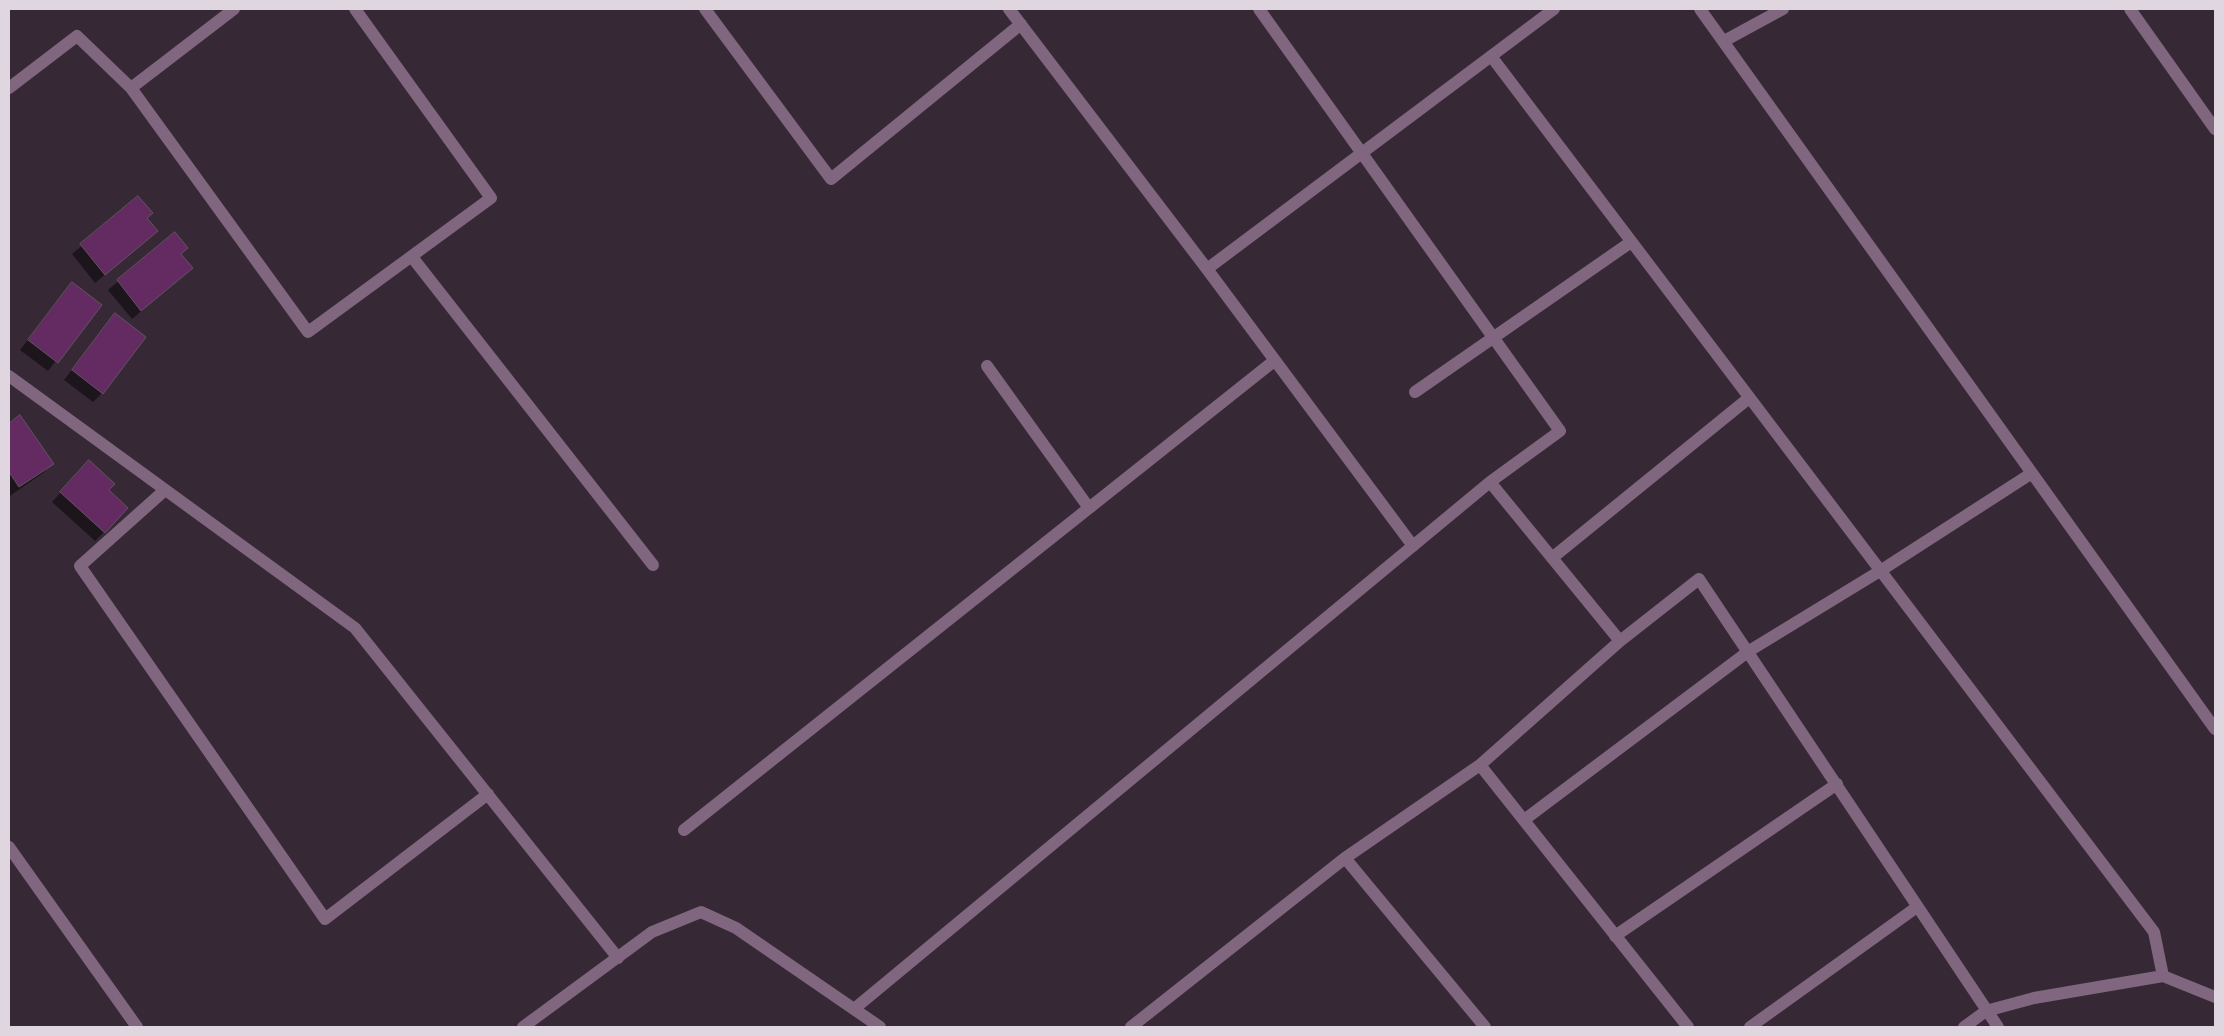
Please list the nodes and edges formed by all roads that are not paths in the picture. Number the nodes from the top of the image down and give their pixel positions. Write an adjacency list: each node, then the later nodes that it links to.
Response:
1 (234, 9): 14 (street)
2 (355, 9): 18 (street)
3 (705, 9): 10 (street)
4 (1009, 9): 10 (street)
5 (1259, 9): 16 (street)
6 (1554, 9): 12 (street)
7 (1700, 9): 11 (street)
8 (1783, 9): 11 (street)
9 (2130, 9): 15 (street)
10 (1021, 24): 19 (street)
11 (1724, 41): 26 (street)
12 (1491, 56): 16 (street); 17 (street)
13 (9, 88): 14 (street)
14 (131, 88): 18 (street)
15 (2215, 130)
16 (1362, 153): 19 (street); 20 (street)
17 (1631, 242): 20 (street); 25 (street)
18 (412, 256): 32 (street)
19 (1207, 270): 21 (street)
20 (1492, 336): 24 (street); 27 (street)
21 (1274, 361): 29 (street); 30 (street)
22 (986, 366): 29 (street)
23 (9, 376): 28 (street)
24 (1415, 392)
25 (1749, 398): 31 (street); 33 (street)
26 (2032, 473): 33 (street); 36 (street)
27 (1490, 482): 30 (street); 31 (street)
28 (165, 490): 39 (street); 39 (street)
29 (1089, 508): 41 (street)
30 (1413, 546): 49 (street)
31 (1552, 558): 34 (street)
32 (653, 565)
33 (1880, 571): 35 (street); 47 (street)
34 (1620, 641): 35 (street); 37 (street)
35 (1749, 651): 38 (street); 40 (street)
36 (2215, 729)
37 (1480, 765): 40 (street); 43 (street)
38 (1837, 784): 44 (street); 45 (street)
39 (488, 794): 46 (street)
40 (1524, 820): 45 (street)
41 (684, 830)
42 (9, 847): 51 (street)
43 (1345, 858): 54 (street); 55 (street)
44 (1918, 907): 50 (street); 57 (street)
45 (1615, 936): 56 (street)
46 (618, 958): 49 (street); 52 (street)
47 (2163, 976): 48 (street); 50 (street)
48 (2215, 997)
49 (854, 1009): 53 (street)
50 (1986, 1011): 58 (street); 59 (street)
51 (137, 1027)
52 (524, 1027)
53 (880, 1027)
54 (1131, 1027)
55 (1485, 1027)
56 (1688, 1027)
57 (1750, 1027)
58 (1964, 1027)
59 (1998, 1027)

